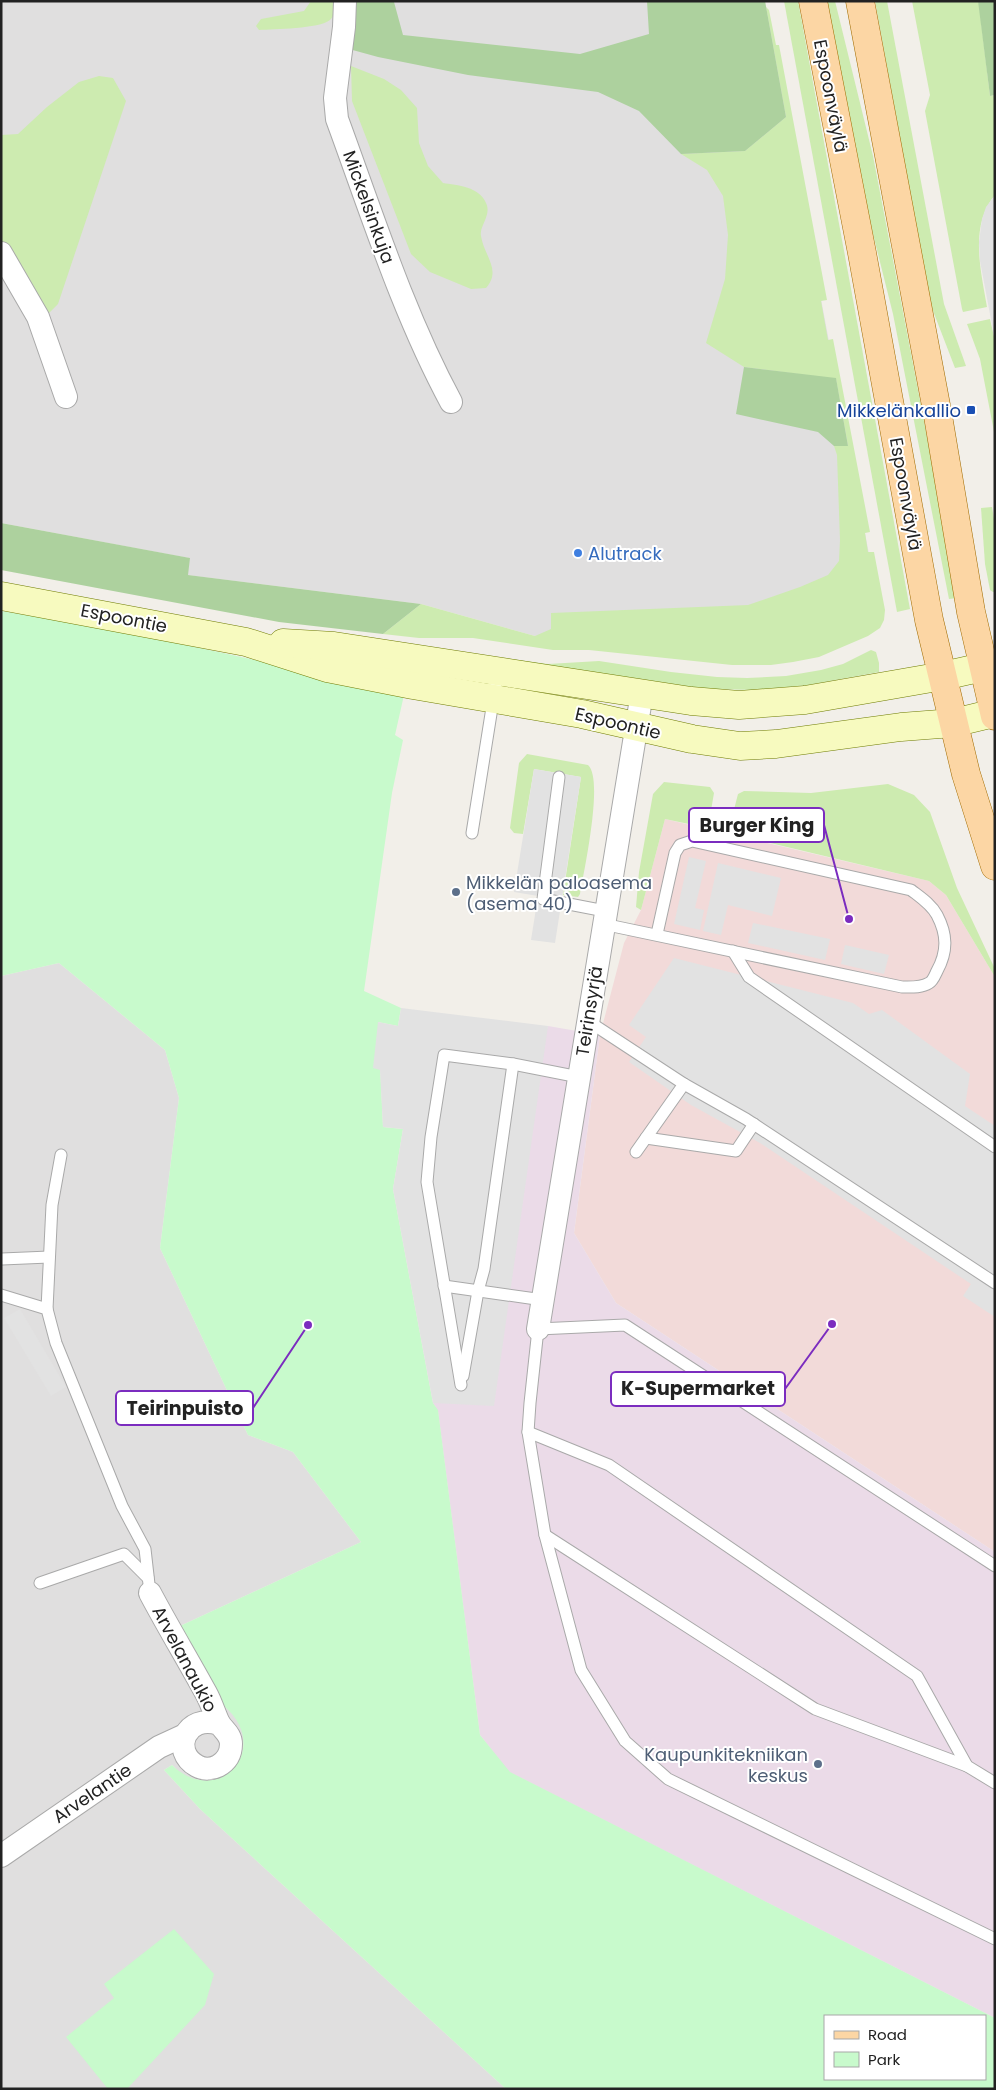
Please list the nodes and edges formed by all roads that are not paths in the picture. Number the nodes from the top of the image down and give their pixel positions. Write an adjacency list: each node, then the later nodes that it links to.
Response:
1 (345, 1): 6 (street, Mickelsinkuja)
2 (813, 1): 11 (main road, Espoonväylä)
3 (860, 1): 9 (main road)
4 (1, 253): 5 (street)
5 (66, 398)
6 (451, 402)
7 (1, 596): 8 (main road, Espoontie)
8 (246, 642): 10 (main road, Espoontie); 13 (main road, Espoontie)
9 (989, 666): 11 (main road, Espoontie); 14 (main road)
10 (498, 670): 12 (main road, Espoontie); 13 (lane)
11 (942, 676): 12 (main road, Espoontie); 15 (main road, Espoonväylä)
12 (642, 693): 16 (street, Teirinsyrjä)
13 (495, 699): 16 (main road, Espoontie); 18 (lane)
14 (995, 714): 15 (main road, Espoontie)
15 (953, 723): 16 (main road, Espoontie); 19 (main road, Espoonväylä)
16 (636, 728): 20 (street, Teirinsyrjä)
17 (559, 777): 20 (lane)
18 (472, 833)
19 (995, 866)
20 (604, 917): 21 (lane); 23 (street, Teirinsyrjä)
21 (657, 934): 22 (lane); 22 (lane)
22 (732, 951): 29 (lane)
23 (588, 1021): 25 (street, Teirinsyrjä); 26 (lane)
24 (513, 1064): 25 (lane); 35 (lane); 36 (lane)
25 (579, 1077): 38 (street, Teirinsyrjä)
26 (684, 1084): 27 (lane); 28 (lane)
27 (754, 1124): 28 (lane); 34 (lane)
28 (646, 1138): 30 (lane)
29 (995, 1147)
30 (636, 1152)
31 (61, 1155): 32 (lane)
32 (49, 1257): 33 (lane); 39 (lane)
33 (2, 1259)
34 (995, 1284)
35 (444, 1286): 36 (lane); 36 (lane)
36 (478, 1291): 38 (lane)
37 (1, 1295): 39 (lane)
38 (543, 1300): 40 (street, Teirinsyrjä)
39 (47, 1309): 45 (lane)
40 (538, 1329): 41 (lane); 43 (lane)
41 (528, 1432): 42 (lane); 48 (lane)
42 (546, 1535): 48 (lane); 51 (lane)
43 (995, 1566)
44 (40, 1584): 45 (lane)
45 (149, 1586): 46 (street, Arvelanaukio)
46 (219, 1724): 47 (street, Arvelanaukio); 47 (street, Arvelanaukio)
47 (185, 1735): 50 (street, Arvelantie)
48 (967, 1766): 49 (lane)
49 (995, 1782)
50 (1, 1856)
51 (995, 1939)

